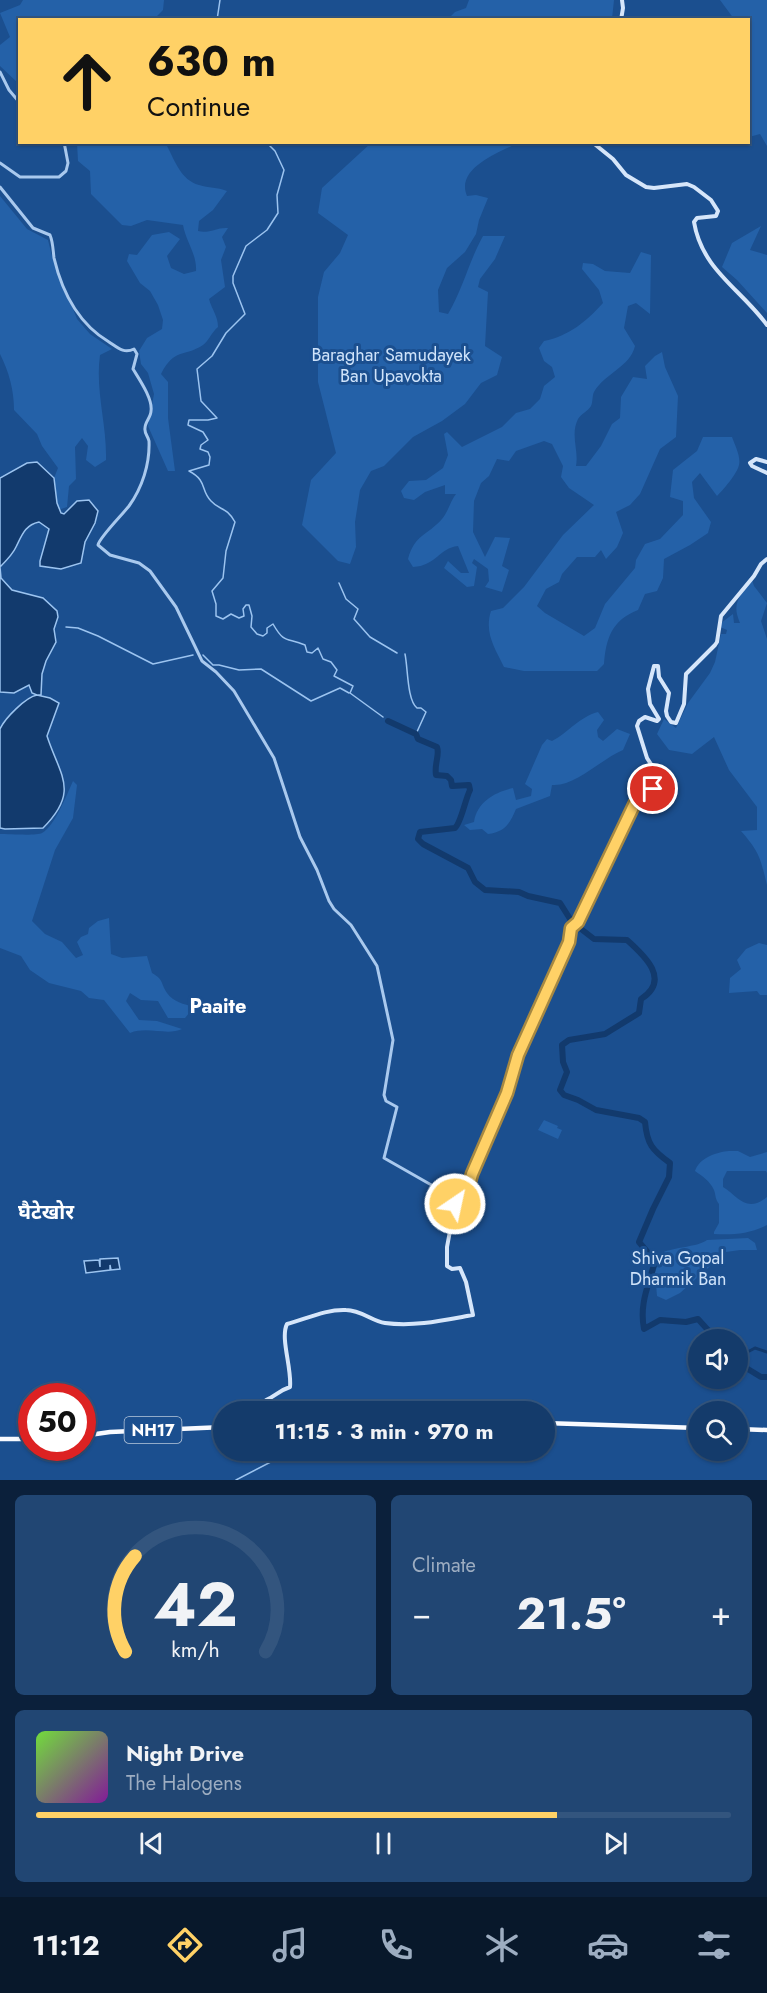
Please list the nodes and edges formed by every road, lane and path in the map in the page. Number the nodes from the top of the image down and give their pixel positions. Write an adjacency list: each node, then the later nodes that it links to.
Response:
1 (622, 0): 2 (main road)
2 (621, 18)
3 (0, 72): 4 (street)
4 (18, 101)
5 (64, 144): 7 (street)
6 (594, 144): 9 (main road)
7 (0, 164)
8 (0, 187): 15 (street)
9 (767, 325)
10 (767, 462): 11 (main road)
11 (767, 473)
12 (767, 559): 13 (main road)
13 (578, 922): 14 (street)
14 (571, 928): 15 (main road)
15 (456, 1200): 16 (main road)
16 (266, 1401)
17 (555, 1424): 19 (highway)
18 (213, 1427): 22 (highway, NH17)
19 (688, 1428)
20 (748, 1430): 21 (highway)
21 (767, 1430)
22 (96, 1434)
23 (0, 1439): 24 (highway)
24 (18, 1439)

